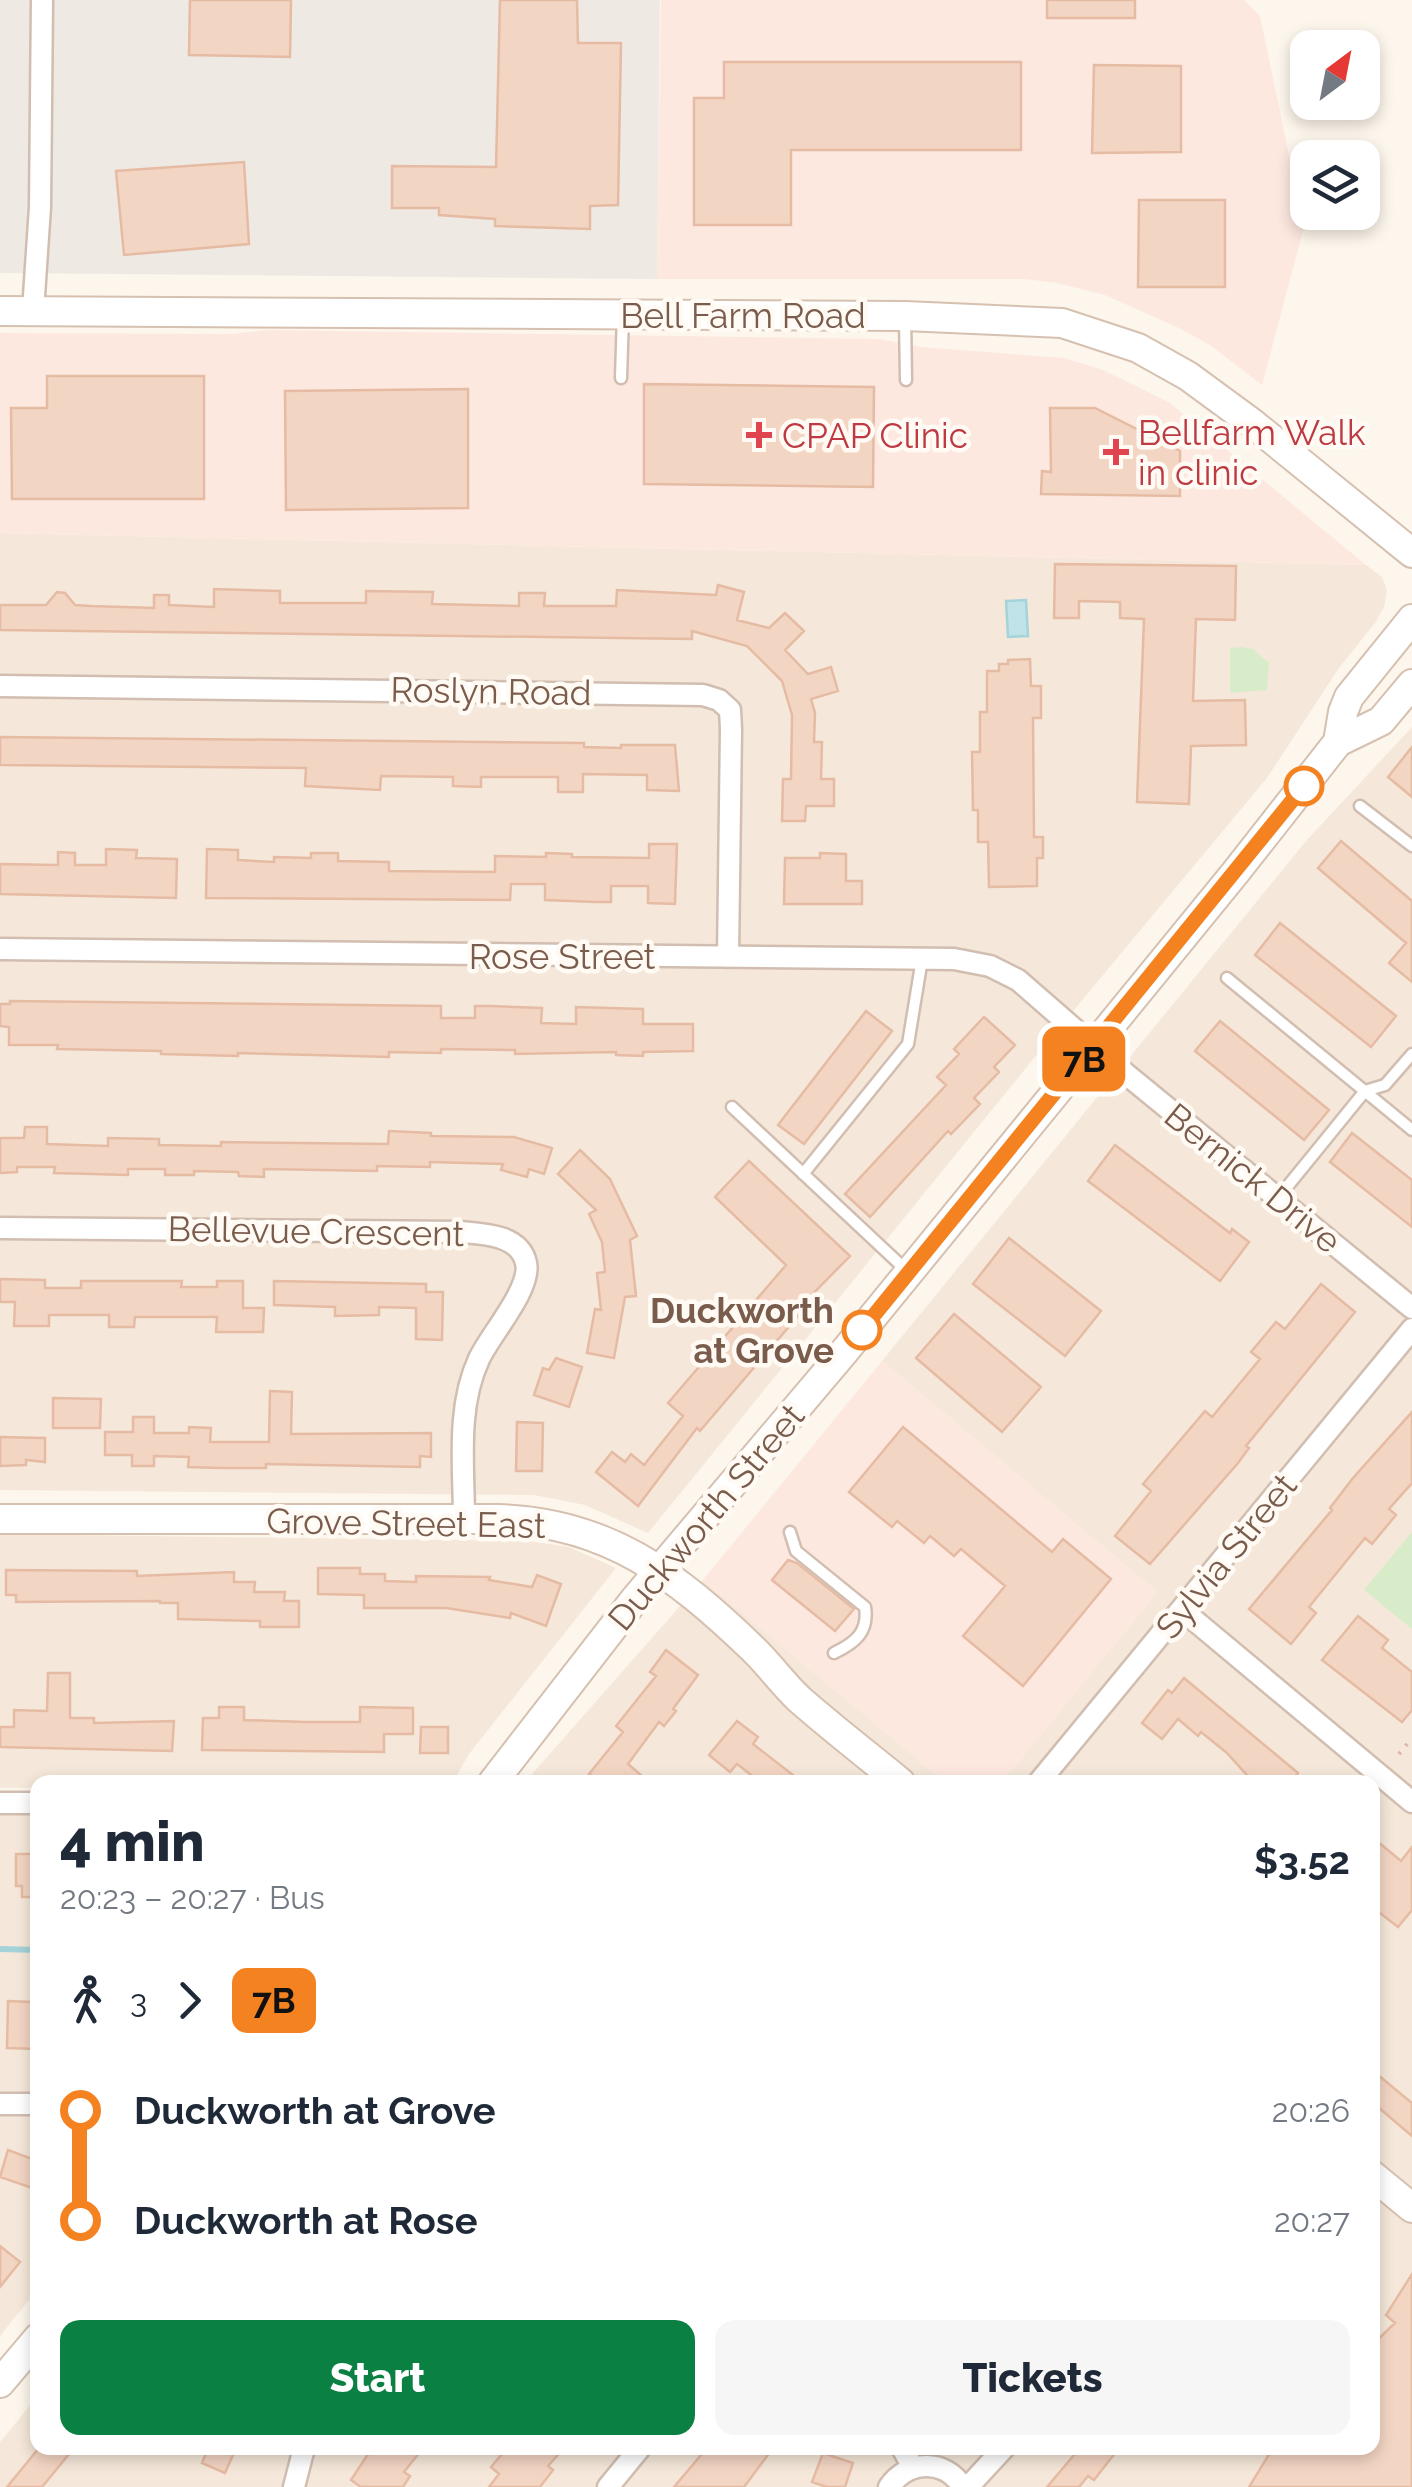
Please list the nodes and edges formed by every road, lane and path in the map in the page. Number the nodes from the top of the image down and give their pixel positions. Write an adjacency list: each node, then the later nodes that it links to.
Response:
1 (42, 0): 3 (street)
2 (0, 311): 3 (street, Bell Farm Road)
3 (33, 311): 4 (street, Bell Farm Road)
4 (623, 314): 5 (street, Bell Farm Road); 6 (lane)
5 (905, 316): 7 (lane); 8 (street, Bell Farm Road)
6 (621, 378)
7 (906, 380)
8 (1412, 553)
9 (1412, 619): 12 (street, Duckworth Street)
10 (1412, 684): 12 (street, Duckworth Street)
11 (0, 686): 16 (street, Roslyn Road)
12 (1338, 742): 19 (street, Duckworth Street)
13 (1360, 806): 14 (lane)
14 (1412, 846)
15 (0, 949): 16 (street, Rose Street)
16 (728, 957): 17 (street, Rose Street)
17 (922, 959): 19 (street, Rose Street); 24 (lane)
18 (1227, 978): 21 (lane)
19 (1094, 1046): 25 (street, Bernick Drive); 27 (street, Duckworth Street)
20 (1412, 1054): 21 (lane)
21 (1365, 1091): 23 (lane); 25 (lane)
22 (732, 1107): 24 (lane)
23 (1412, 1130)
24 (804, 1174): 27 (lane)
25 (1278, 1198): 28 (street, Bernick Drive)
26 (0, 1228): 31 (street, Bellevue Crescent)
27 (909, 1273): 33 (street, Duckworth Street)
28 (1412, 1308)
29 (1412, 1330): 34 (street, Sylvia Street)
30 (0, 1519): 31 (street, Grove Street East)
31 (464, 1520): 33 (street, Grove Street East)
32 (790, 1532): 35 (lane)
33 (659, 1572): 38 (street, Duckworth Street); 39 (street, Grove Street East)
34 (1182, 1610): 40 (street, Sylvia Street); 42 (street)
35 (834, 1652)
36 (1412, 1738): 37 (path)
37 (1398, 1754)
38 (499, 1775)
39 (892, 1775)
40 (1046, 1775)
41 (1380, 1775): 43 (street)
42 (1380, 1775)
43 (1412, 1802)
44 (0, 1803): 45 (street)
45 (30, 1803)
46 (0, 2104): 47 (street)
47 (30, 2104)
48 (1380, 2182): 49 (street)
49 (1412, 2208)
50 (30, 2347): 51 (street)
51 (0, 2383)
52 (302, 2455): 57 (street)
53 (634, 2455): 58 (street)
54 (906, 2455): 56 (street)
55 (997, 2455): 60 (street)
56 (913, 2467): 59 (street); 60 (street)
57 (294, 2487)
58 (608, 2487)
59 (889, 2487)
60 (965, 2487)

